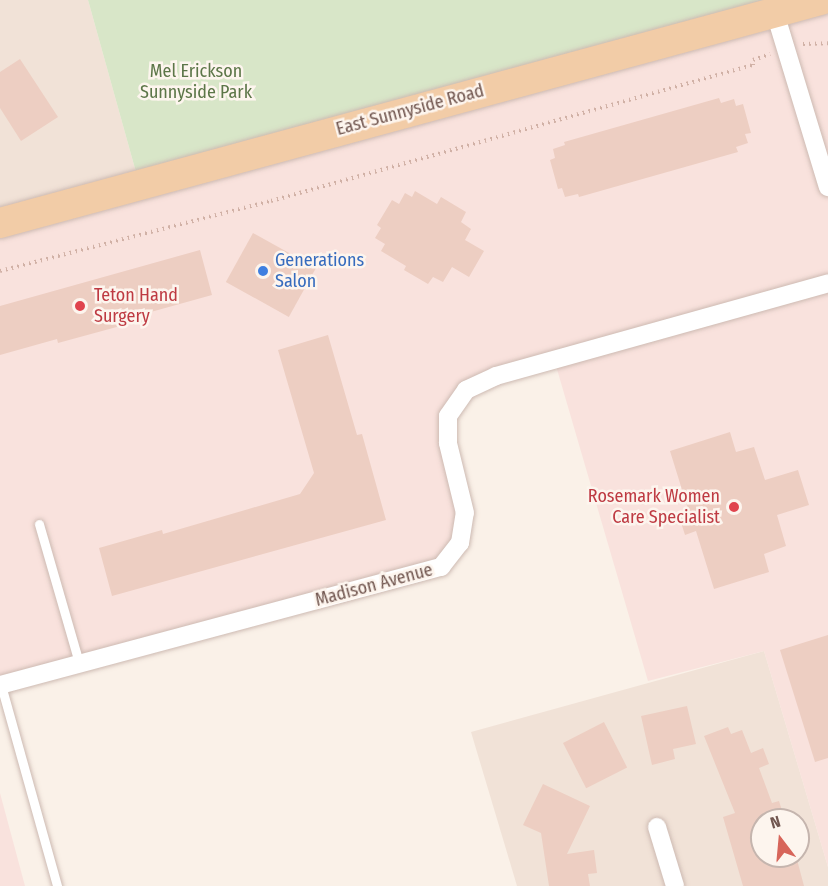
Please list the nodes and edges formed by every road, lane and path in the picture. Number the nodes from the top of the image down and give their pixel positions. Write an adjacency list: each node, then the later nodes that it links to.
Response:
1 (821, 0): 2 (main road, East Sunnyside Road)
2 (775, 13): 6 (street); 7 (main road, East Sunnyside Road)
3 (815, 42): 4 (path)
4 (828, 43)
5 (753, 60): 8 (path)
6 (828, 187)
7 (0, 223)
8 (0, 271)
9 (828, 283): 11 (street, Madison Avenue)
10 (39, 524): 11 (lane)
11 (79, 663): 12 (street, Madison Avenue)
12 (0, 685): 14 (lane)
13 (657, 827): 15 (street)
14 (57, 886)
15 (675, 886)

